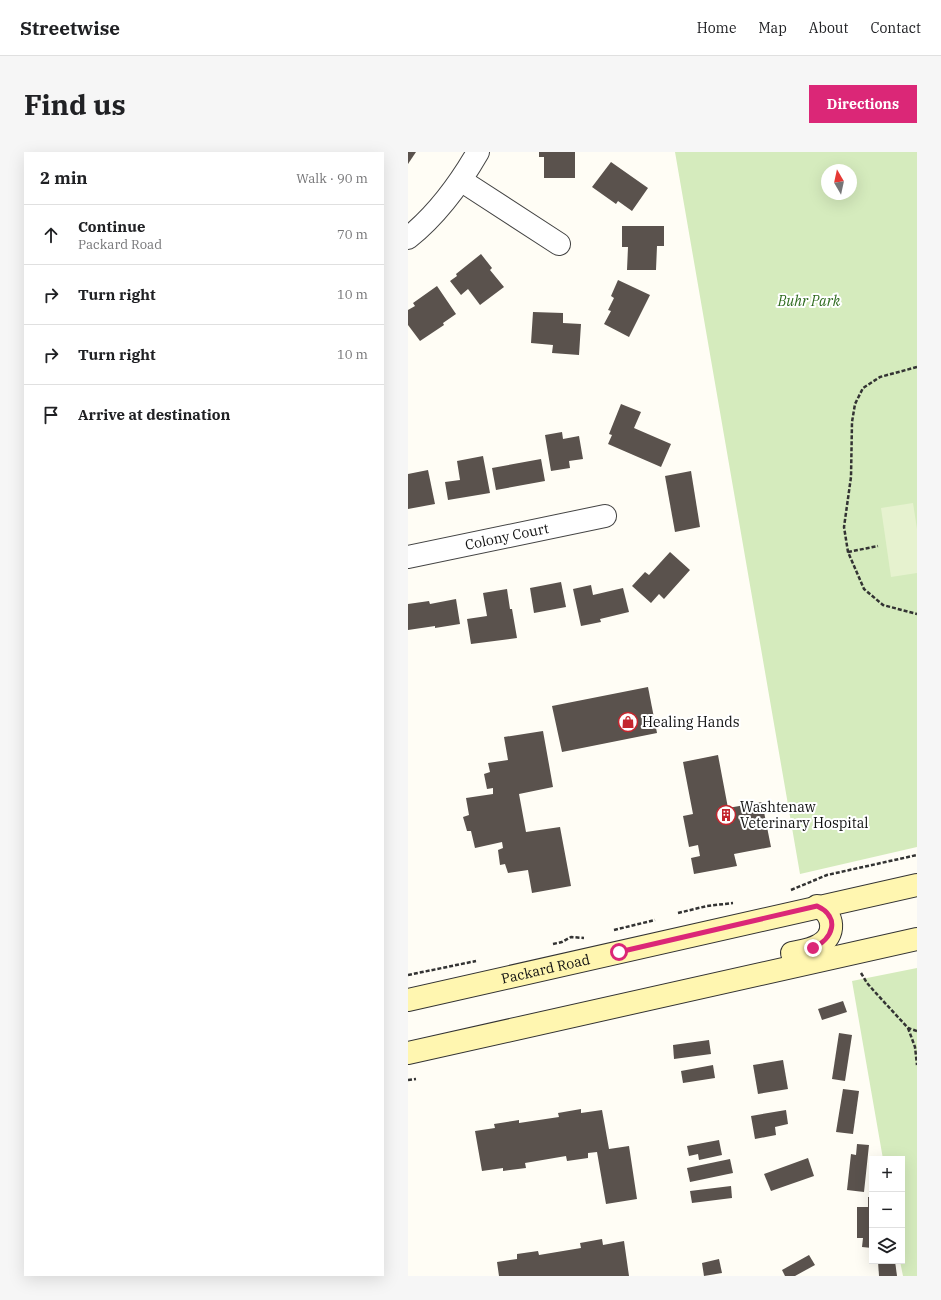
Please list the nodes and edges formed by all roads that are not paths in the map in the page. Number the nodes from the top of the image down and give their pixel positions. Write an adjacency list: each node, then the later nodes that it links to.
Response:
1 (478, 152): 2 (street)
2 (462, 180): 3 (street); 4 (street)
3 (408, 238)
4 (559, 244)
5 (606, 516): 6 (street, Colony Court)
6 (408, 557)
7 (917, 884): 8 (main road, Packard Road)
8 (817, 906): 12 (main road); 13 (main road, Packard Road)
9 (917, 927): 11 (main road)
10 (917, 939): 11 (main road)
11 (879, 947): 12 (main road)
12 (661, 996): 14 (main road)
13 (408, 1000)
14 (408, 1053)

